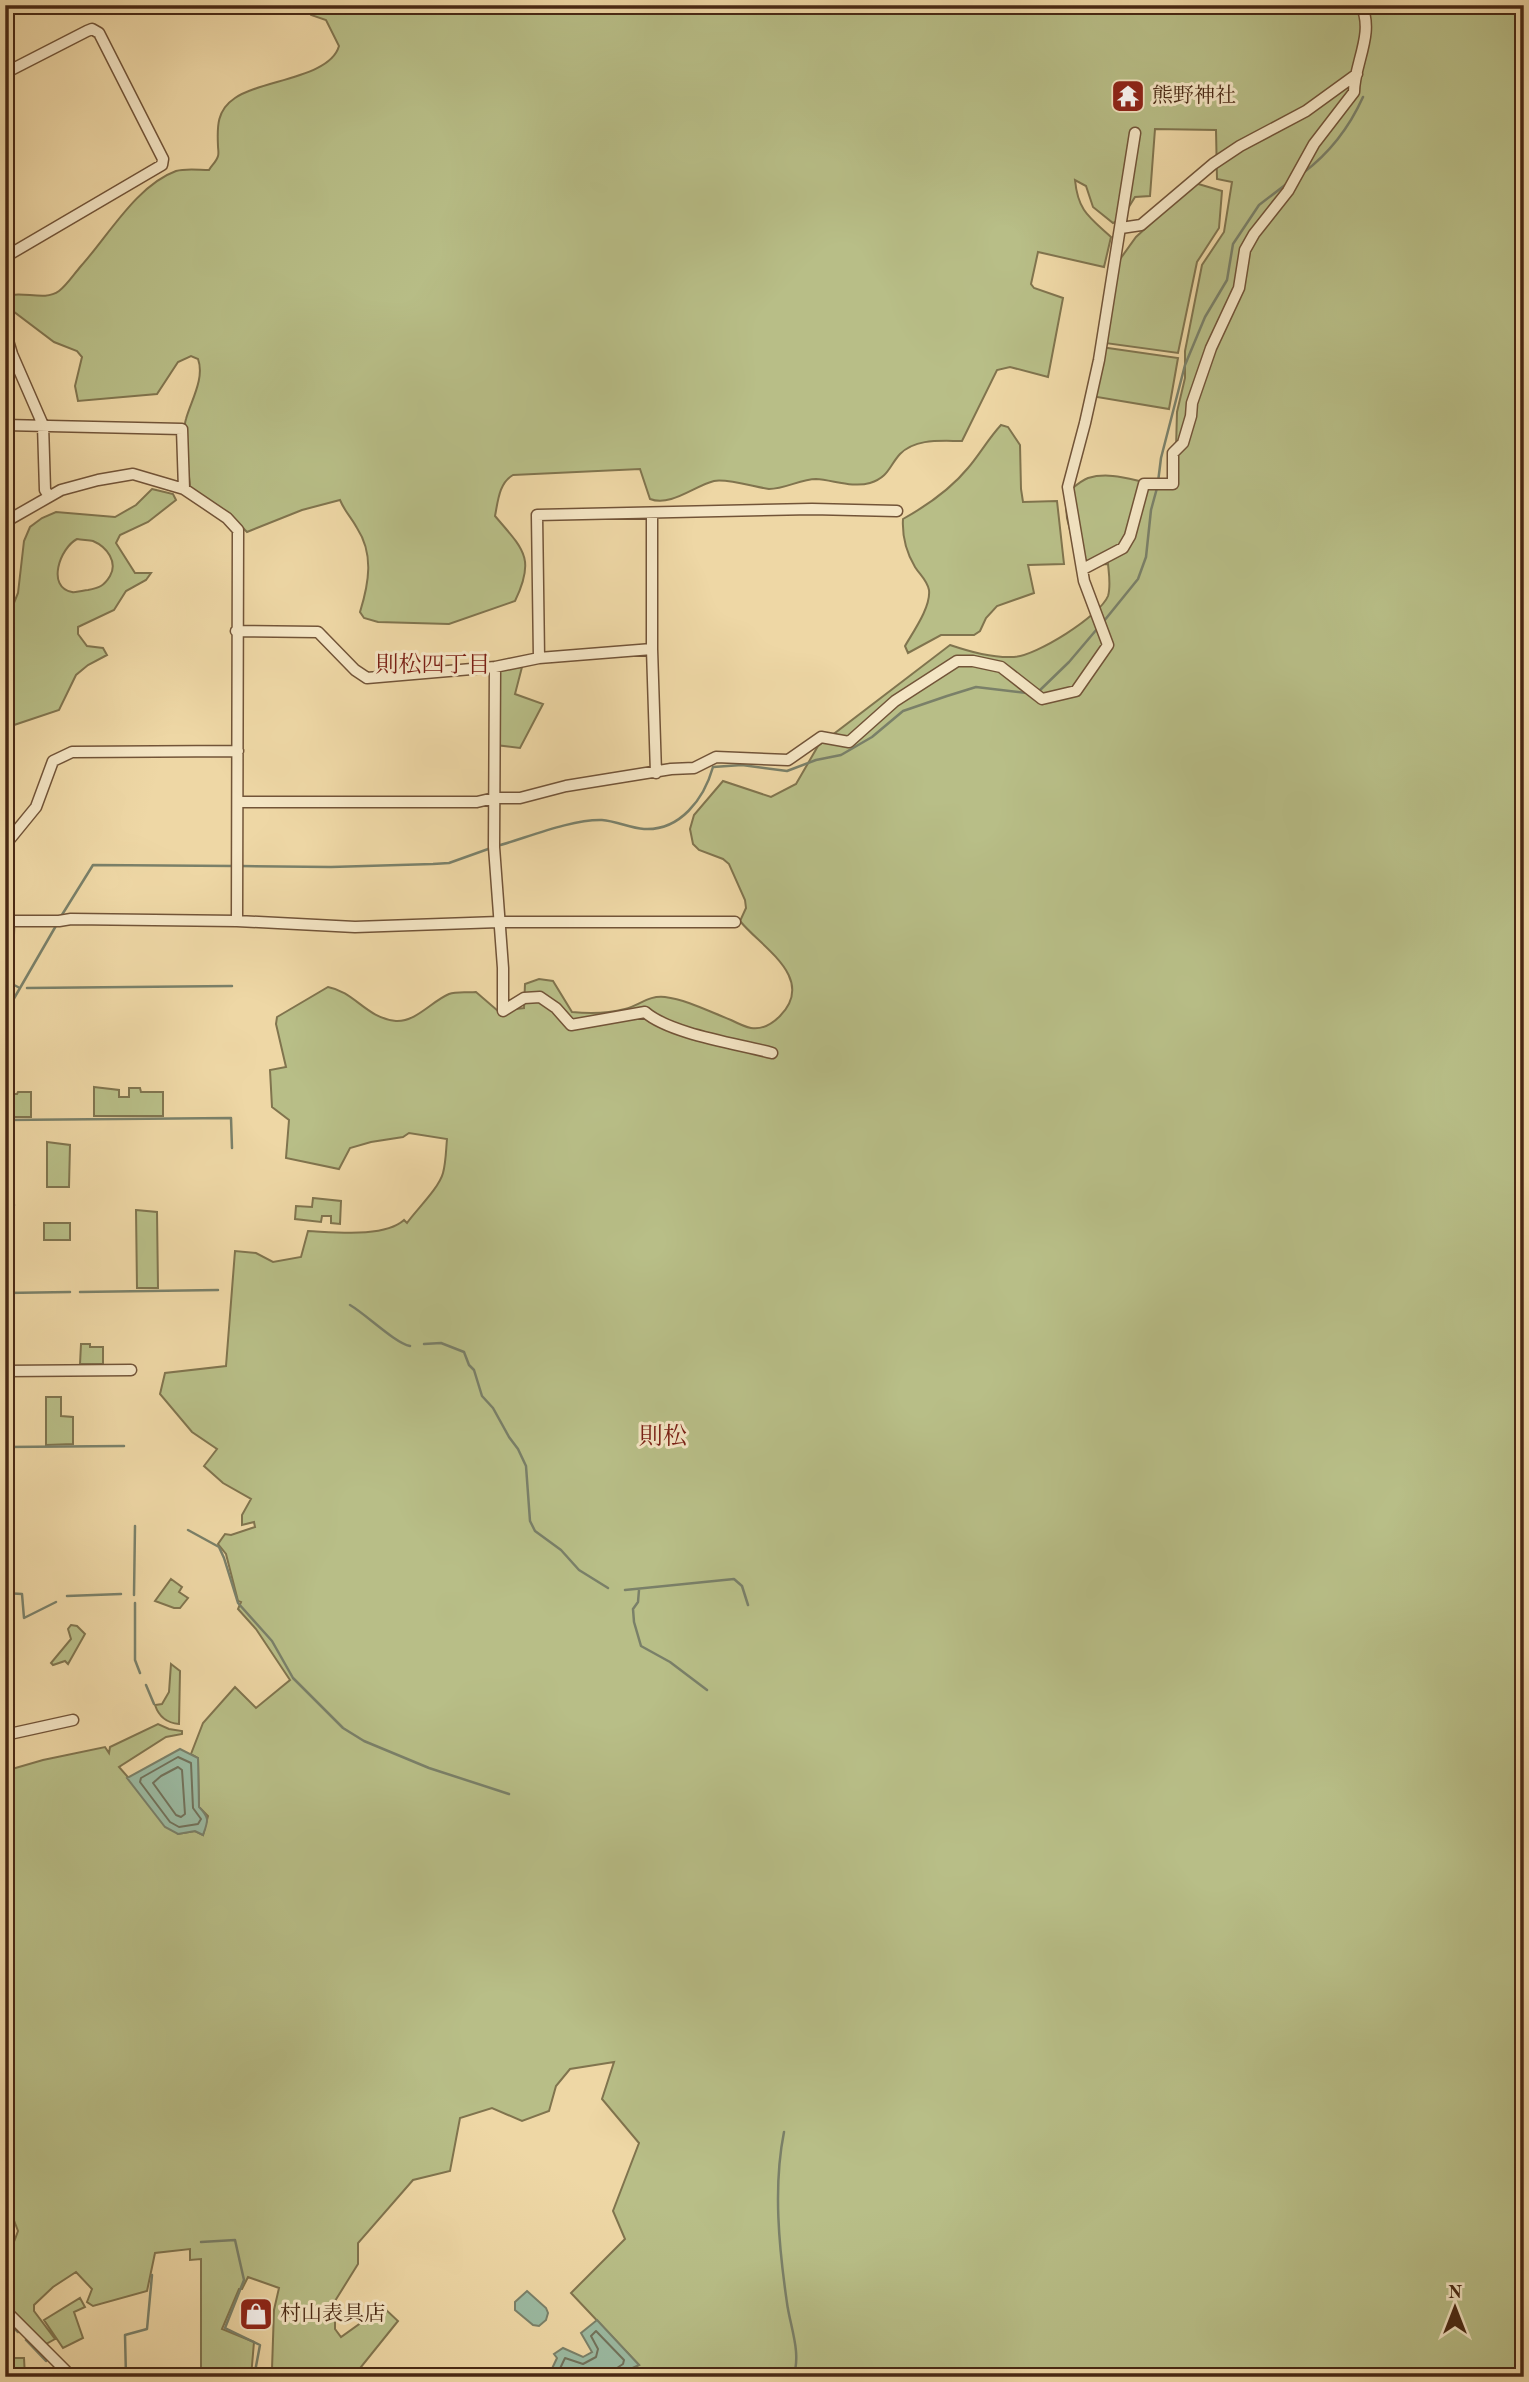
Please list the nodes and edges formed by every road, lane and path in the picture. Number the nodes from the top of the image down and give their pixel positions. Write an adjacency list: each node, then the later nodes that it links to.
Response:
1 (1362, 5): 3 (street)
2 (5, 73): 6 (street)
3 (1357, 74): 5 (street); 15 (street)
4 (1135, 133): 5 (street)
5 (1121, 228): 15 (street)
6 (5, 257)
7 (5, 331): 9 (street)
8 (5, 425): 9 (street)
9 (43, 425): 10 (street); 11 (street)
10 (184, 489): 11 (street); 16 (street)
11 (49, 496): 14 (street)
12 (897, 511): 13 (street)
13 (652, 513): 17 (street); 18 (street)
14 (5, 522)
15 (1083, 569): 21 (street)
16 (236, 631): 19 (street); 20 (street)
17 (652, 649): 18 (street); 21 (street)
18 (539, 658): 19 (street)
19 (495, 667): 22 (street)
20 (238, 751): 23 (street); 24 (street)
21 (656, 773): 22 (street)
22 (494, 798): 23 (street); 27 (street)
23 (238, 802): 26 (street)
24 (5, 845)
25 (5, 921): 26 (street)
26 (237, 921): 27 (street)
27 (499, 922): 28 (street); 29 (street)
28 (735, 922)
29 (772, 1053)
30 (131, 1370): 31 (street)
31 (5, 1371)
32 (73, 1720): 33 (street)
33 (5, 1735)
34 (5, 2310): 35 (street)
35 (72, 2377)

